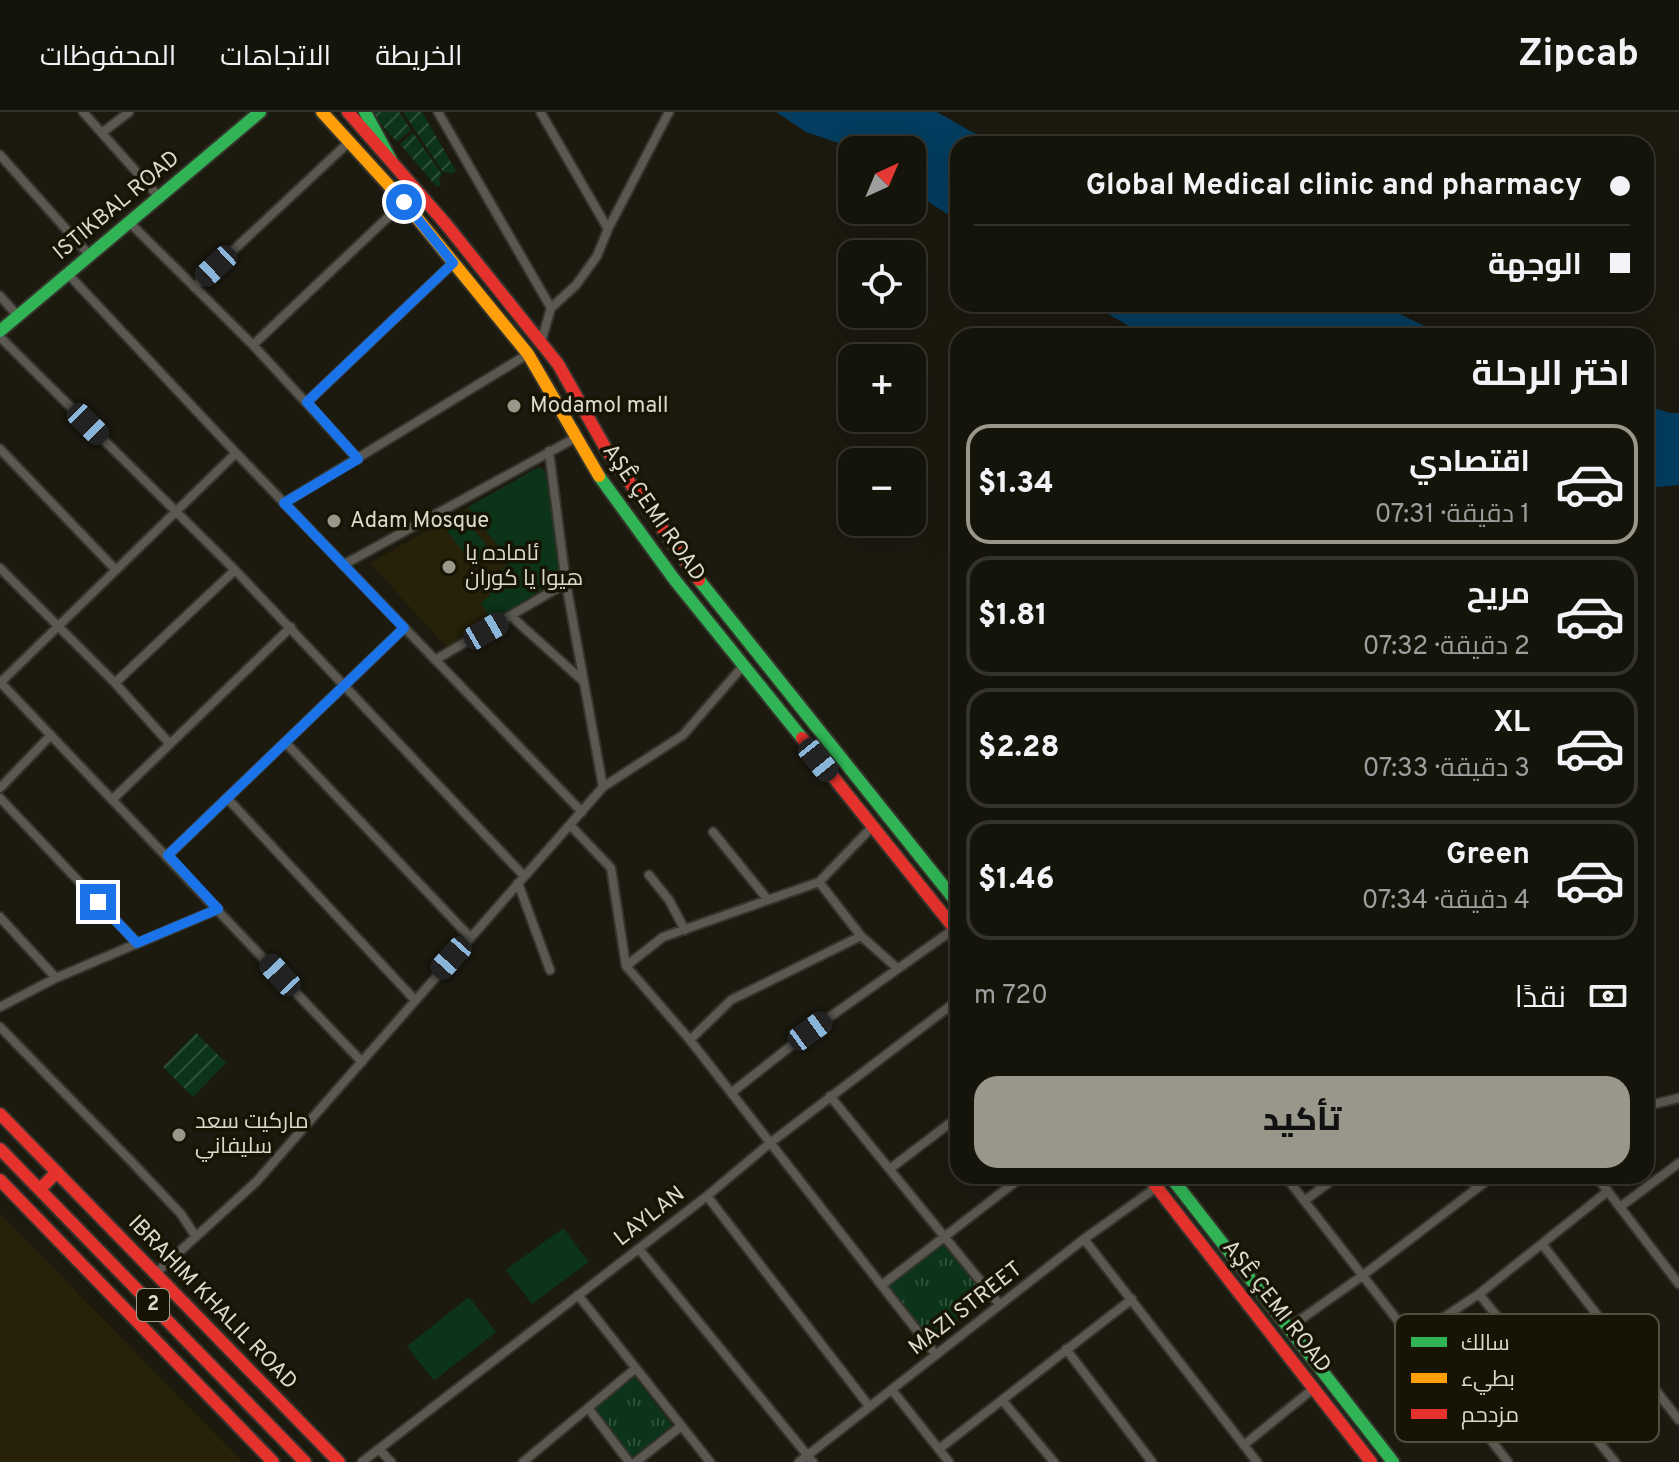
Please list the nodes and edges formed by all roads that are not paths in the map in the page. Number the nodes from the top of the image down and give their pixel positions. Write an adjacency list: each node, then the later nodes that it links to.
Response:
1 (83, 112): 10 (street)
2 (129, 112): 10 (street)
3 (260, 112): 14 (main road, ISTIKBAL ROAD)
4 (322, 112): 11 (main road, AŞÊ ÇEMI ROAD)
5 (348, 112): 13 (main road, AŞÊ ÇEMI ROAD)
6 (365, 112): 13 (main road)
7 (438, 112): 23 (street)
8 (669, 112): 17 (street)
9 (541, 113): 17 (street)
10 (103, 132): 14 (street)
11 (349, 142): 15 (main road, AŞÊ ÇEMI ROAD); 21 (street)
12 (0, 155): 18 (street)
13 (391, 160): 26 (main road, AŞÊ ÇEMI ROAD)
14 (159, 197): 16 (main road, ISTIKBAL ROAD)
15 (404, 202): 19 (main road, AŞÊ ÇEMI ROAD); 27 (street)
16 (129, 222): 18 (main road, ISTIKBAL ROAD); 21 (street)
17 (608, 229): 23 (street)
18 (90, 256): 20 (main road, ISTIKBAL ROAD)
19 (453, 263): 28 (main road, AŞÊ ÇEMI ROAD); 29 (street)
20 (68, 274): 24 (main road, ISTIKBAL ROAD); 33 (street)
21 (194, 287): 27 (street)
22 (0, 296): 24 (street)
23 (551, 308): 26 (street)
24 (18, 316): 25 (main road, ISTIKBAL ROAD)
25 (0, 334): 36 (street)
26 (541, 342): 68 (main road, AŞÊ ÇEMI ROAD)
27 (253, 345): 29 (street)
28 (528, 354): 30 (main road, AŞÊ ÇEMI ROAD); 34 (street)
29 (307, 402): 34 (street)
30 (577, 437): 32 (street); 47 (main road, AŞÊ ÇEMI ROAD)
31 (0, 449): 39 (street)
32 (549, 451): 37 (street); 41 (street)
33 (236, 453): 35 (street); 36 (street)
34 (358, 459): 35 (street)
35 (284, 503): 37 (street)
36 (176, 511): 39 (street); 40 (street)
37 (343, 565): 45 (street)
38 (0, 568): 43 (street)
39 (116, 570): 43 (street)
40 (235, 570): 44 (street); 50 (street)
41 (566, 583): 42 (street); 48 (street)
42 (512, 617): 46 (street); 48 (street)
43 (59, 626): 49 (street); 50 (street)
44 (291, 627): 51 (street); 54 (street)
45 (404, 628): 46 (street); 51 (street)
46 (435, 660): 60 (street)
47 (743, 666): 55 (street); 62 (main road, AŞÊ ÇEMI ROAD)
48 (584, 681): 55 (street)
49 (0, 683): 52 (street)
50 (115, 683): 54 (street)
51 (346, 684): 53 (street); 66 (street)
52 (51, 735): 56 (street); 59 (street)
53 (285, 742): 58 (street); 76 (street)
54 (169, 743): 59 (street)
55 (603, 787): 60 (street)
56 (0, 788)
57 (0, 798): 77 (street)
58 (227, 798): 64 (street); 82 (street)
59 (113, 799): 64 (street)
60 (582, 812): 61 (street)
61 (570, 825): 66 (street); 78 (street)
62 (872, 827): 67 (street); 72 (main road, AŞÊ ÇEMI ROAD)
63 (713, 832): 69 (street)
64 (168, 855): 70 (street)
65 (649, 875): 73 (street)
66 (521, 879): 76 (street); 80 (street)
67 (819, 882): 69 (street); 75 (street)
68 (950, 894)
69 (768, 900): 73 (street)
70 (218, 909): 77 (street); 87 (street)
71 (0, 917): 81 (street)
72 (950, 924)
73 (685, 930): 78 (street)
74 (950, 935): 79 (street)
75 (861, 936): 79 (street); 86 (street)
76 (470, 937): 82 (street)
77 (137, 943): 81 (street)
78 (626, 966): 86 (street)
79 (897, 968): 88 (street)
80 (550, 970)
81 (56, 978): 84 (street)
82 (414, 999): 87 (street)
83 (950, 1006): 89 (street, LAYLAN)
84 (0, 1007)
85 (0, 1027): 118 (street)
86 (690, 1040): 88 (street)
87 (362, 1062): 118 (street)
88 (731, 1093): 94 (street)
89 (830, 1096): 94 (street, LAYLAN); 97 (street)
90 (1679, 1098): 91 (street)
91 (1654, 1104)
92 (0, 1114): 98 (main road, IBRAHIM KHALIL ROAD)
93 (950, 1123): 97 (street)
94 (770, 1143): 114 (street, LAYLAN); 126 (street)
95 (0, 1149): 112 (main road, IBRAHIM KHALIL ROAD / 2)
96 (1679, 1163): 100 (street)
97 (891, 1168): 117 (street)
98 (57, 1172): 112 (main road); 123 (main road, IBRAHIM KHALIL ROAD)
99 (0, 1180): 153 (main road, 2)
100 (1654, 1182)
101 (1012, 1184): 117 (street)
102 (1149, 1184): 119 (street, MAZI STREET)
103 (1155, 1184): 139 (main road, AŞÊ ÇEMI ROAD)
104 (1176, 1184): 135 (main road, AŞÊ ÇEMI ROAD)
105 (1291, 1184): 115 (street)
106 (1327, 1184): 115 (street)
107 (1474, 1184): 111 (street)
108 (1482, 1184): 111 (street)
109 (1602, 1184): 113 (street)
110 (1651, 1184): 116 (street)
111 (1477, 1188): 124 (street)
112 (40, 1189): 154 (main road, IBRAHIM KHALIL ROAD / 2)
113 (1608, 1191): 116 (street); 120 (street)
114 (707, 1196): 121 (street, LAYLAN); 143 (street)
115 (1304, 1201): 124 (street)
116 (1620, 1207): 122 (street)
117 (944, 1235): 126 (street); 130 (street)
118 (196, 1237): 123 (street)
119 (1084, 1239): 129 (street); 130 (street, MAZI STREET)
120 (1542, 1244): 127 (street); 133 (street)
121 (639, 1249): 128 (street, LAYLAN); 152 (street)
122 (1676, 1272): 125 (street)
123 (155, 1274): 155 (main road, IBRAHIM KHALIL ROAD)
124 (1362, 1276): 134 (street); 135 (street)
125 (1679, 1284)
126 (882, 1285): 137 (street)
127 (1479, 1294): 131 (street); 132 (street)
128 (578, 1295): 138 (street); 150 (street, LAYLAN)
129 (1132, 1299): 136 (street); 149 (street)
130 (1000, 1305): 137 (street, MAZI STREET)
131 (1449, 1314)
132 (1495, 1314)
133 (1596, 1314)
134 (1395, 1318)
135 (1290, 1327): 168 (main road, AŞÊ ÇEMI ROAD)
136 (1066, 1349): 142 (street); 165 (street)
137 (936, 1355): 140 (street, MAZI STREET)
138 (636, 1368): 144 (street); 146 (street)
139 (1314, 1388): 149 (street); 167 (main road, AŞÊ ÇEMI ROAD)
140 (892, 1390): 143 (street, MAZI STREET); 151 (street)
141 (1659, 1394): 145 (street)
142 (1002, 1400): 151 (street); 164 (street)
143 (869, 1406): 152 (street, MAZI STREET)
144 (588, 1408): 158 (street); 159 (street)
145 (1679, 1420)
146 (680, 1427): 160 (street); 161 (street)
147 (1492, 1442): 169 (street)
148 (1599, 1442): 170 (street)
149 (1244, 1445): 166 (street)
150 (379, 1449): 156 (street, LAYLAN); 157 (street)
151 (939, 1449): 163 (street)
152 (810, 1459): 162 (street, MAZI STREET)
153 (273, 1462)
154 (305, 1462)
155 (339, 1462)
156 (362, 1462)
157 (391, 1462)
158 (523, 1462)
159 (629, 1462)
160 (636, 1462)
161 (710, 1462)
162 (799, 1462)
163 (949, 1462)
164 (1054, 1462)
165 (1152, 1462)
166 (1257, 1462)
167 (1371, 1462)
168 (1393, 1462)
169 (1508, 1462)
170 (1615, 1462)

